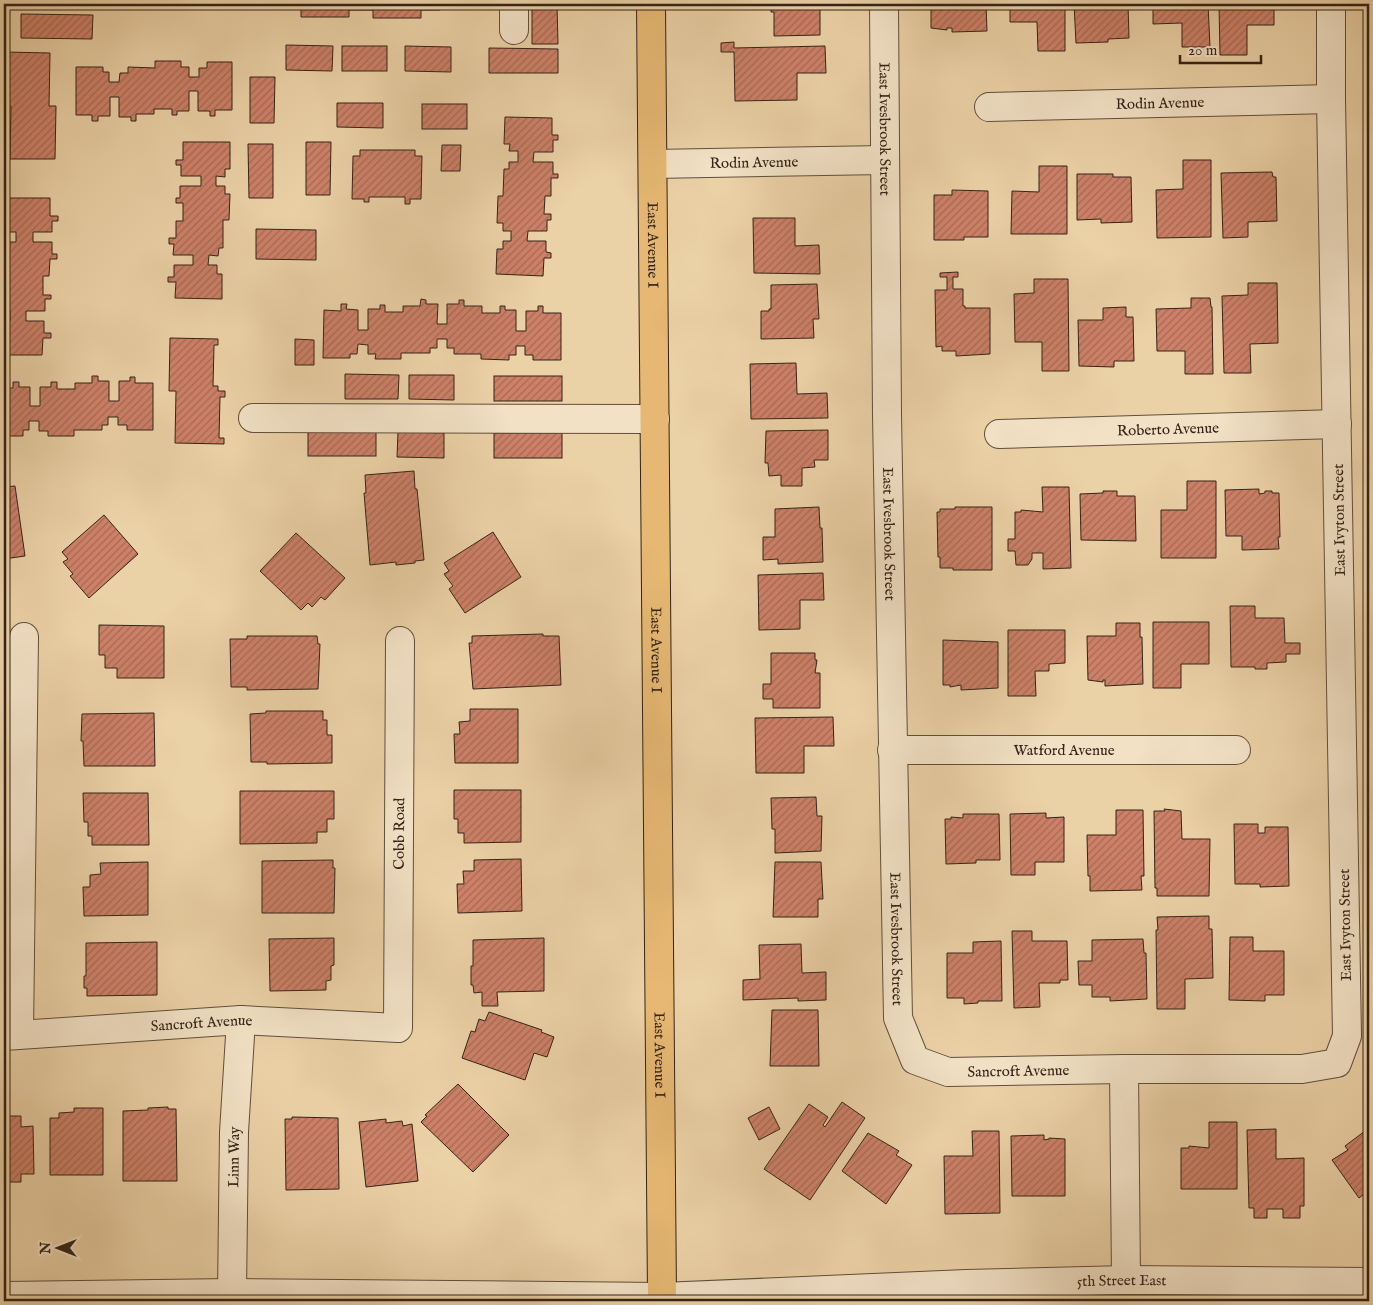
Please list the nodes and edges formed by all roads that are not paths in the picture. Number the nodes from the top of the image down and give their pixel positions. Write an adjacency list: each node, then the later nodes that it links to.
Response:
1 (651, 4): 7 (main road, East Avenue I)
2 (884, 4): 6 (street, East Ivesbrook Street)
3 (1331, 4): 4 (street, East Ivyton Street)
4 (1331, 99): 5 (street, Rodin Avenue); 10 (street, East Ivyton Street)
5 (989, 107)
6 (885, 160): 7 (street, Rodin Avenue); 14 (street, East Ivesbrook Street)
7 (653, 164): 9 (main road, East Avenue I)
8 (253, 418): 9 (street)
9 (655, 419): 26 (main road, East Avenue I)
10 (1337, 424): 11 (street, Roberto Avenue); 20 (street, East Ivyton Street)
11 (999, 434)
12 (24, 637): 18 (street)
13 (400, 641): 17 (street, Cobb Road)
14 (892, 750): 15 (street, Watford Avenue); 19 (street, East Ivesbrook Street)
15 (1236, 750)
16 (241, 1020): 17 (street, Sancroft Avenue); 18 (street, Sancroft Avenue); 23 (street, Linn Way)
17 (398, 1028)
18 (11, 1035)
19 (915, 1060): 20 (street, Sancroft Avenue)
20 (1124, 1069): 21 (street)
21 (1126, 1280): 22 (street, 5th Street East); 24 (street, 5th Street East)
22 (1369, 1282)
23 (232, 1293): 25 (street, 5th Street East); 26 (street, 5th Street East)
24 (966, 1293): 26 (street, 5th Street East)
25 (4, 1296)
26 (661, 1300)

